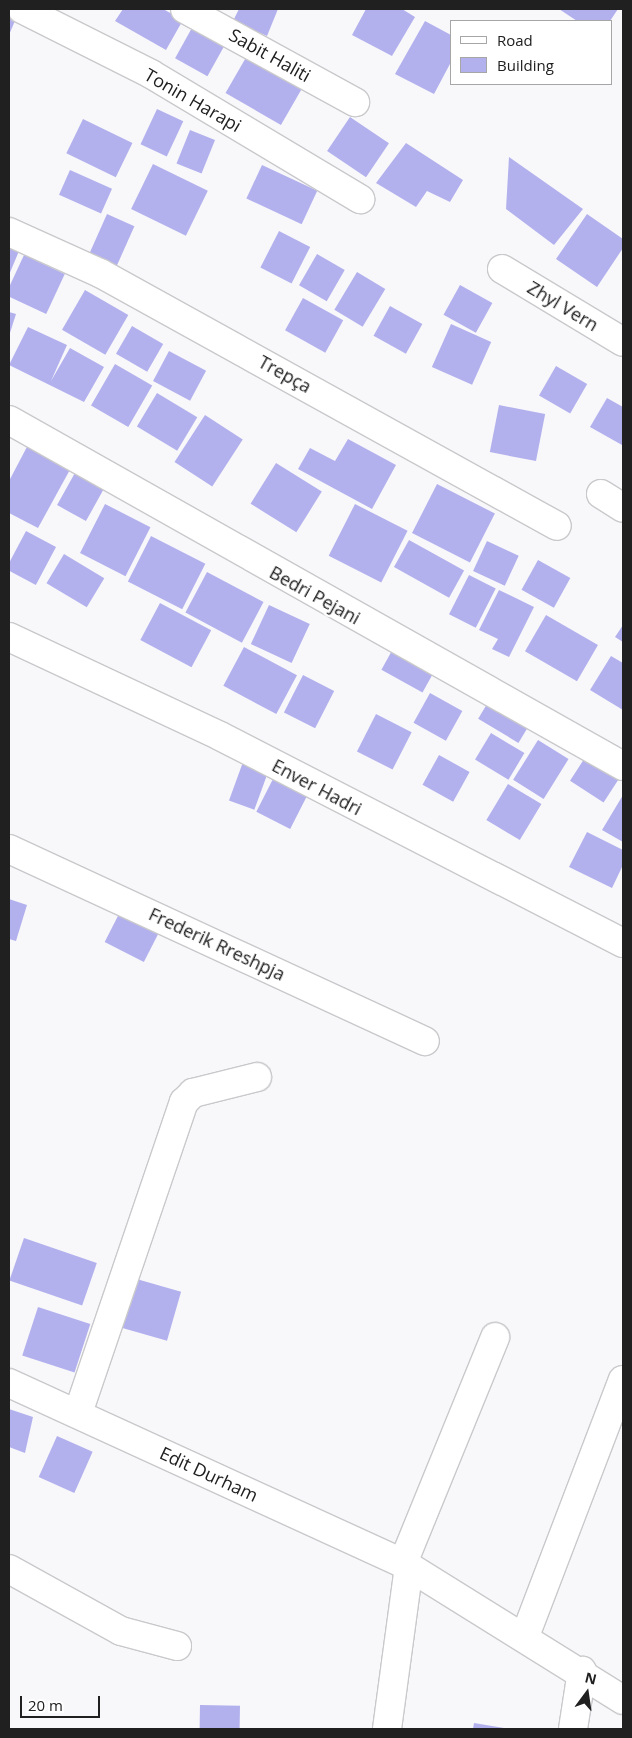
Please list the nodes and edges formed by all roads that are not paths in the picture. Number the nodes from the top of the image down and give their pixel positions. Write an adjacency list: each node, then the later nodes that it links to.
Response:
1 (22, 9): 4 (street, Tonin Harapi)
2 (185, 9): 3 (street, Sabit Haliti)
3 (354, 102)
4 (360, 200)
5 (9, 232): 9 (street, Trepça)
6 (502, 269): 7 (street, Zhyl Vern)
7 (623, 342)
8 (9, 420): 11 (street, Bedri Pejani)
9 (558, 526)
10 (9, 637): 13 (street, Enver Hadri)
11 (623, 766)
12 (9, 849): 14 (street, Frederik Rreshpja)
13 (623, 943)
14 (425, 1041)
15 (257, 1077): 19 (street)
16 (495, 1337): 20 (street)
17 (623, 1380): 22 (street)
18 (9, 1383): 19 (street, Edit Durham)
19 (78, 1413): 20 (street, Edit Durham)
20 (406, 1564): 22 (street, Edit Durham); 26 (street)
21 (9, 1569): 23 (street)
22 (525, 1636): 24 (street, Edit Durham)
23 (177, 1646)
24 (582, 1671): 25 (street, Edit Durham); 27 (street)
25 (623, 1700)
26 (386, 1729)
27 (573, 1729)

